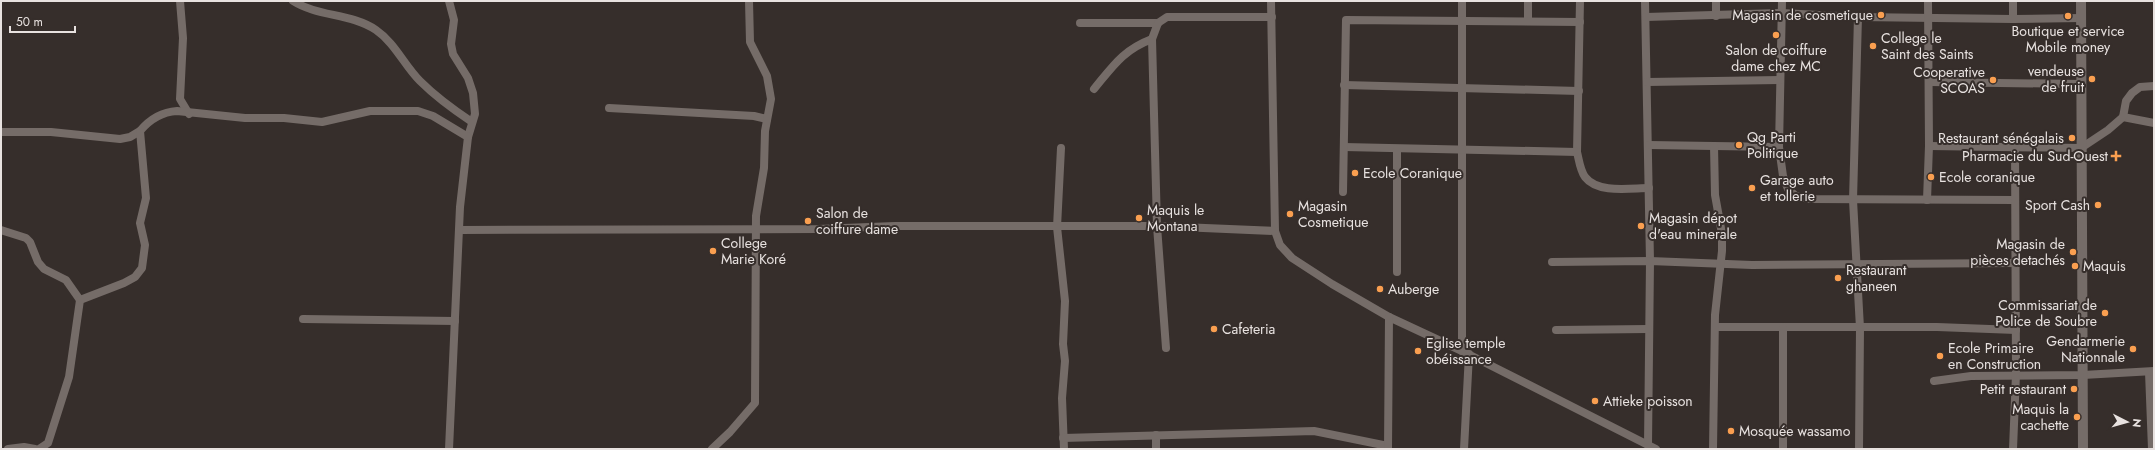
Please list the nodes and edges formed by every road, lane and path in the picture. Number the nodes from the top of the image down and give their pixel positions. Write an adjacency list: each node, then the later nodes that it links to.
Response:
1 (180, 1): 39 (street)
2 (293, 1): 42 (street)
3 (449, 1): 42 (street)
4 (749, 1): 41 (street)
5 (1271, 1): 17 (street)
6 (1462, 1): 23 (street)
7 (1528, 1): 24 (street)
8 (1580, 1): 26 (street)
9 (1645, 1): 18 (street)
10 (1716, 1): 16 (street)
11 (1782, 1): 15 (street)
12 (1928, 1): 20 (street)
13 (2013, 1): 22 (street)
14 (2081, 1): 21 (street)
15 (1781, 13): 16 (street); 19 (street); 29 (street)
16 (1716, 16): 18 (street)
17 (1272, 17): 25 (street); 68 (street)
18 (1646, 17): 30 (street)
19 (1858, 17): 20 (street); 60 (street)
20 (1928, 18): 22 (street); 31 (street)
21 (2081, 18): 22 (street); 32 (street)
22 (2013, 19)
23 (1462, 20): 24 (street); 33 (street); 35 (street)
24 (1528, 21): 26 (street)
25 (1158, 22): 27 (street); 28 (street)
26 (1580, 22): 37 (street)
27 (1080, 23)
28 (1152, 39): 36 (street); 63 (street)
29 (1780, 80): 30 (street); 50 (street)
30 (1647, 82): 47 (street)
31 (1929, 82): 32 (street); 49 (street)
32 (2081, 84): 54 (street)
33 (1344, 85): 35 (street); 53 (street)
34 (2154, 86): 40 (street)
35 (1461, 88): 37 (street); 56 (street)
36 (1094, 89)
37 (1579, 91): 57 (street)
38 (609, 108): 41 (street)
39 (189, 114): 44 (street); 46 (street)
40 (2123, 117): 43 (street); 54 (street)
41 (767, 119): 65 (street)
42 (472, 122): 46 (street)
43 (2154, 123)
44 (140, 131): 45 (street); 75 (street)
45 (1, 132)
46 (468, 137): 67 (street)
47 (1649, 145): 48 (street); 58 (street)
48 (1714, 146): 50 (street); 72 (street)
49 (1929, 146): 51 (street); 61 (street)
50 (1779, 147): 60 (street)
51 (2015, 147): 54 (street); 62 (street)
52 (1061, 148): 64 (street)
53 (1344, 148): 55 (street); 59 (street)
54 (2082, 148): 89 (street)
55 (1397, 149): 56 (street); 74 (street)
56 (1461, 151): 57 (street); 86 (street)
57 (1577, 152): 58 (street)
58 (1649, 188): 69 (street)
59 (1343, 192)
60 (1853, 200): 61 (street); 73 (street)
61 (1927, 200): 62 (street)
62 (2014, 200): 71 (street)
63 (1156, 226): 64 (street); 68 (street); 85 (street)
64 (1057, 227): 65 (street); 92 (street)
65 (756, 228): 67 (street); 100 (street)
66 (1, 230): 75 (street)
67 (460, 230): 78 (street)
68 (1275, 230): 76 (street)
69 (1650, 261): 70 (street); 72 (street); 82 (street)
70 (1552, 262)
71 (2015, 263): 73 (street); 84 (street)
72 (1720, 264): 73 (street); 79 (street)
73 (1858, 264): 81 (street)
74 (1397, 272)
75 (80, 300): 98 (street)
76 (1389, 317): 86 (street); 95 (street)
77 (303, 319): 78 (street)
78 (456, 321): 99 (street)
79 (1715, 327): 80 (street); 105 (street)
80 (1783, 327): 81 (street); 106 (street)
81 (1860, 328): 84 (street); 107 (street)
82 (1648, 329): 83 (street); 94 (street)
83 (1556, 330)
84 (2016, 330): 88 (street)
85 (1166, 348)
86 (1465, 352): 94 (street); 103 (street)
87 (2151, 371): 89 (street); 93 (street)
88 (2016, 374): 89 (street); 90 (street); 108 (street)
89 (2083, 375): 109 (street)
90 (1934, 380)
91 (1156, 435): 92 (street); 95 (street); 102 (street)
92 (1063, 438): 101 (street)
93 (2153, 443)
94 (1648, 445): 104 (street)
95 (1388, 447)
96 (8, 449): 97 (street)
97 (35, 449)
98 (38, 449)
99 (449, 449)
100 (712, 449)
101 (1064, 449)
102 (1156, 449)
103 (1464, 449)
104 (1656, 449)
105 (1712, 449)
106 (1783, 449)
107 (1859, 449)
108 (2013, 449)
109 (2083, 449)

